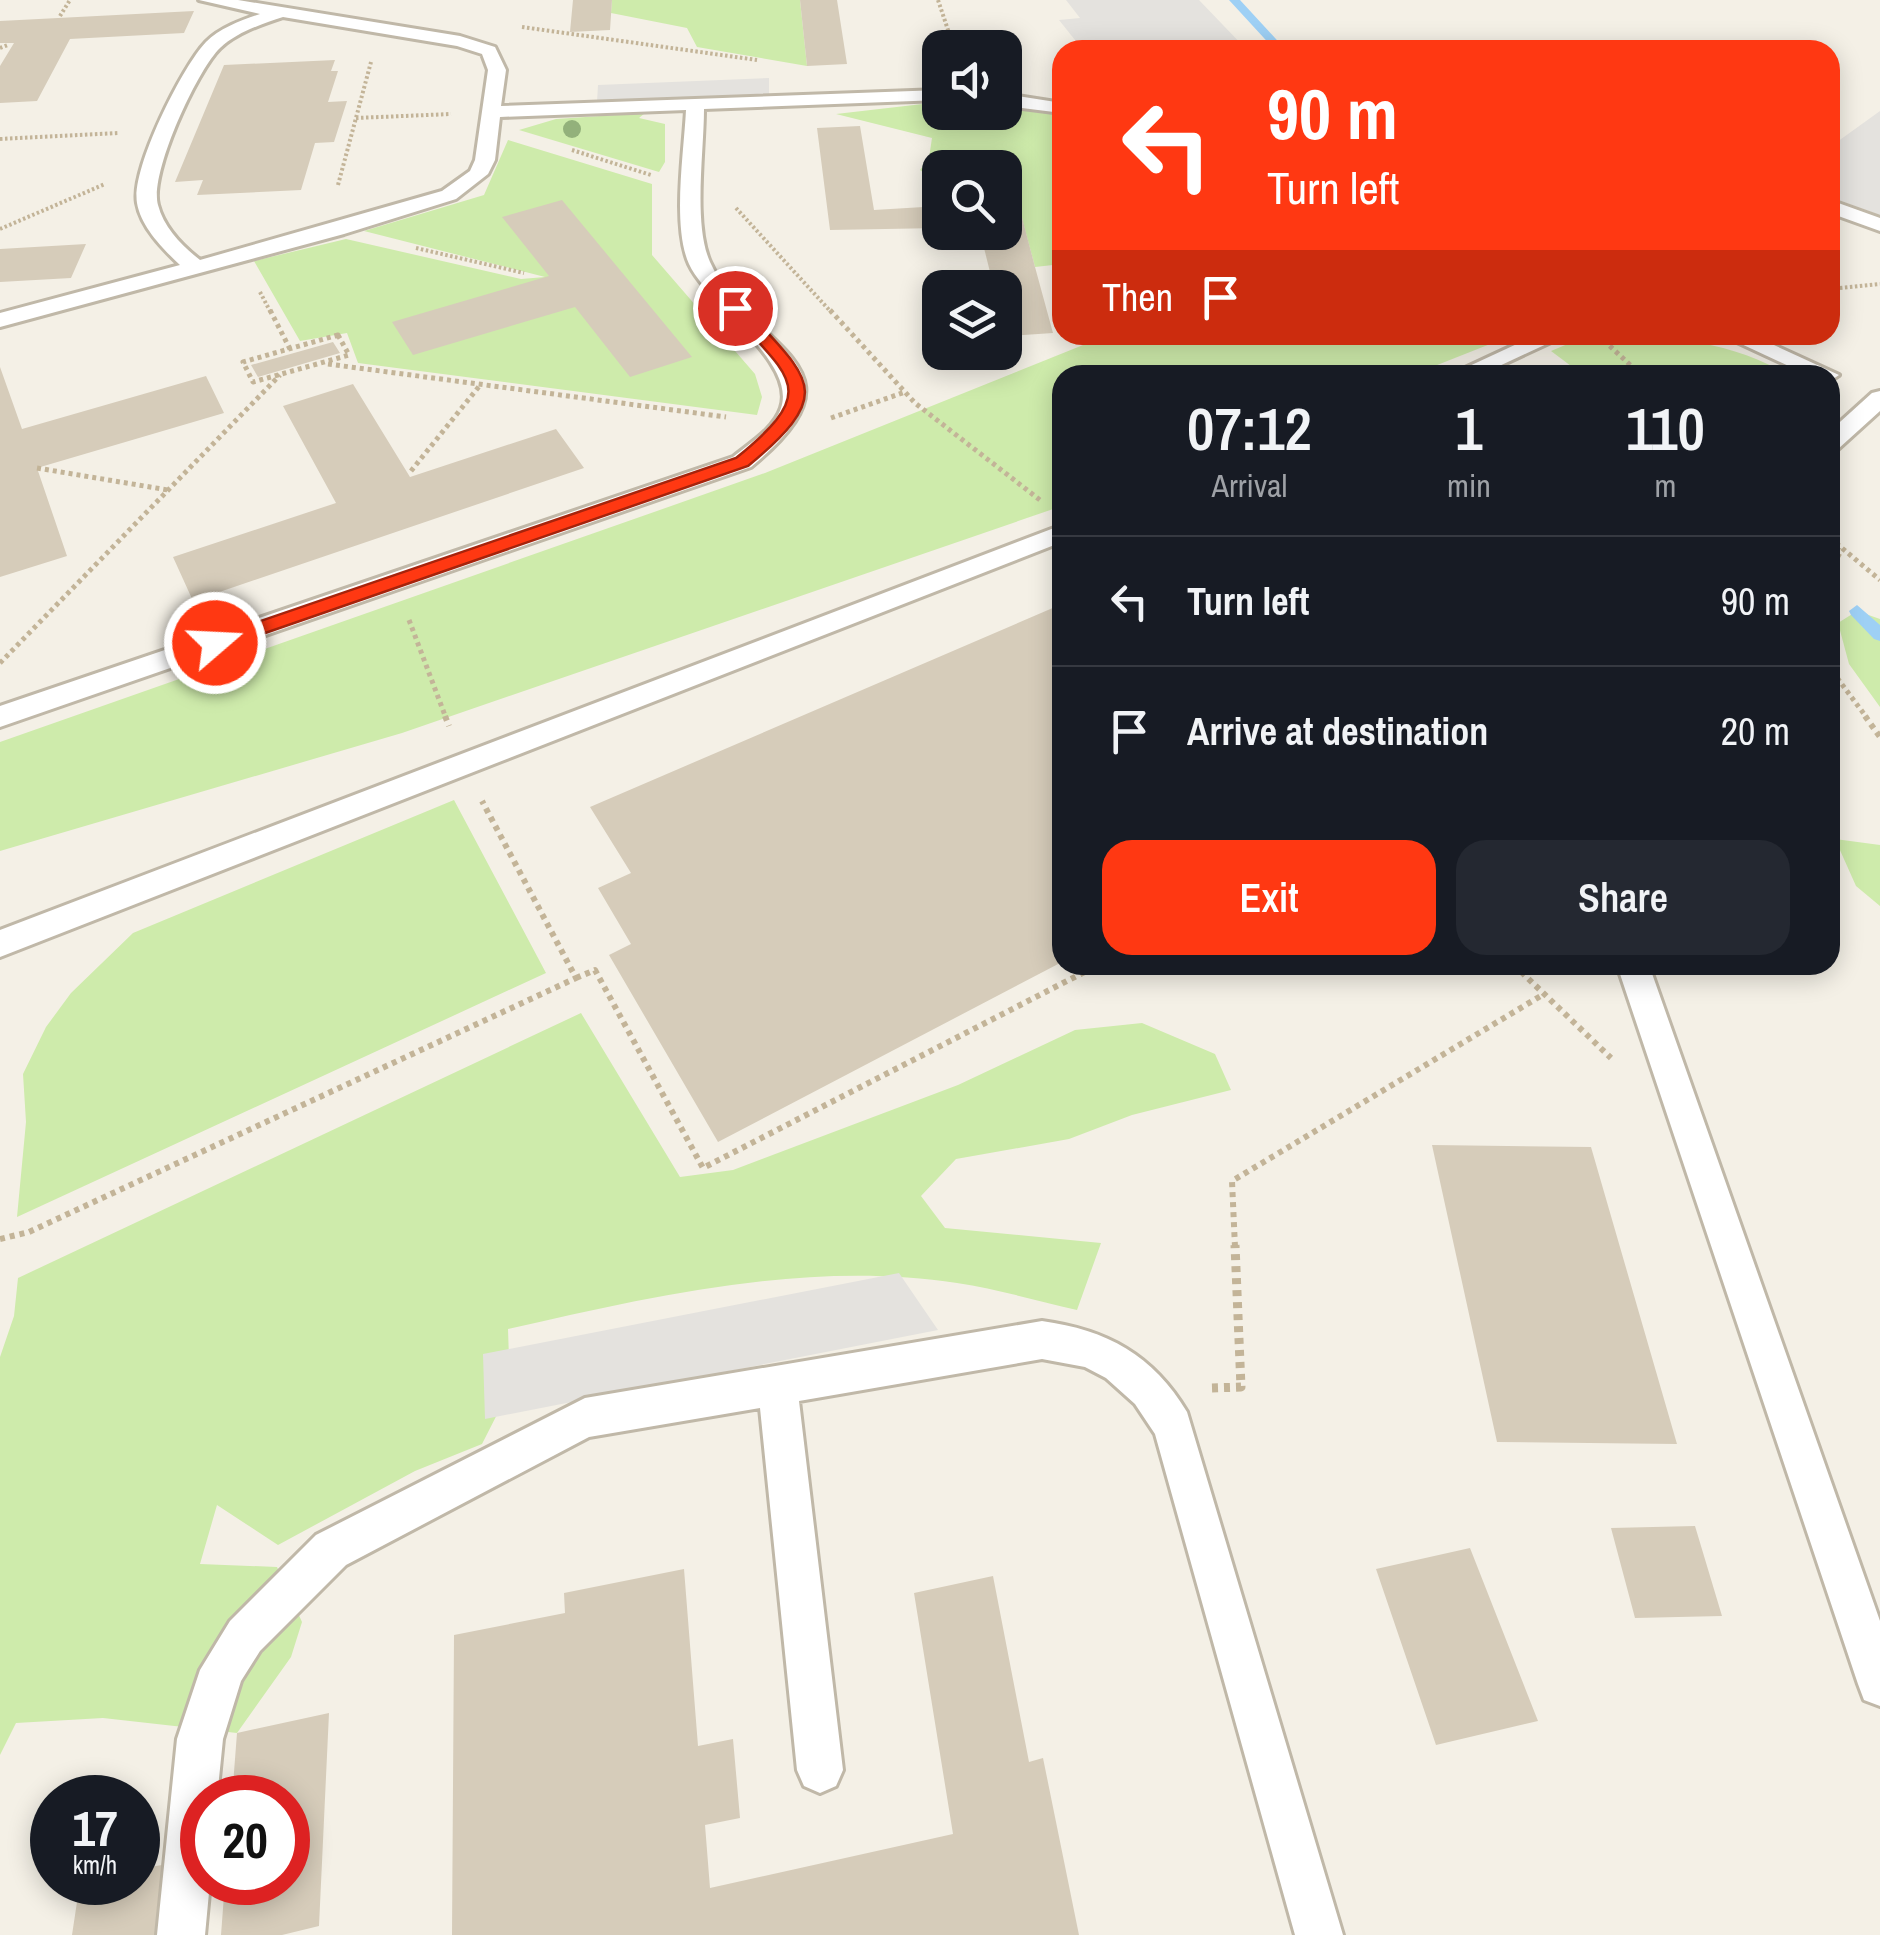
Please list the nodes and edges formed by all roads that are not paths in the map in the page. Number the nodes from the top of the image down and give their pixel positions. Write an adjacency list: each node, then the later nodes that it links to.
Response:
1 (207, 0): 3 (lane)
2 (327, 0): 4 (lane)
3 (285, 12): 4 (lane); 12 (lane)
4 (308, 16): 9 (lane)
5 (922, 95): 6 (lane)
6 (695, 102): 9 (lane); 21 (lane)
7 (1022, 102): 8 (lane)
8 (1052, 107)
9 (492, 112): 12 (lane)
10 (1840, 210): 11 (lane)
11 (1880, 226)
12 (194, 267): 13 (lane)
13 (0, 320)
14 (1531, 345): 16 (lane)
15 (1755, 345): 17 (lane)
16 (1484, 365)
17 (1802, 365)
18 (1854, 387): 19 (lane)
19 (1840, 420)
20 (1052, 537): 22 (lane)
21 (0, 717)
22 (0, 944)
23 (1636, 975): 25 (lane)
24 (777, 1384): 26 (lane); 27 (lane); 28 (lane)
25 (1880, 1684)
26 (820, 1770)
27 (181, 1935)
28 (1319, 1935)

